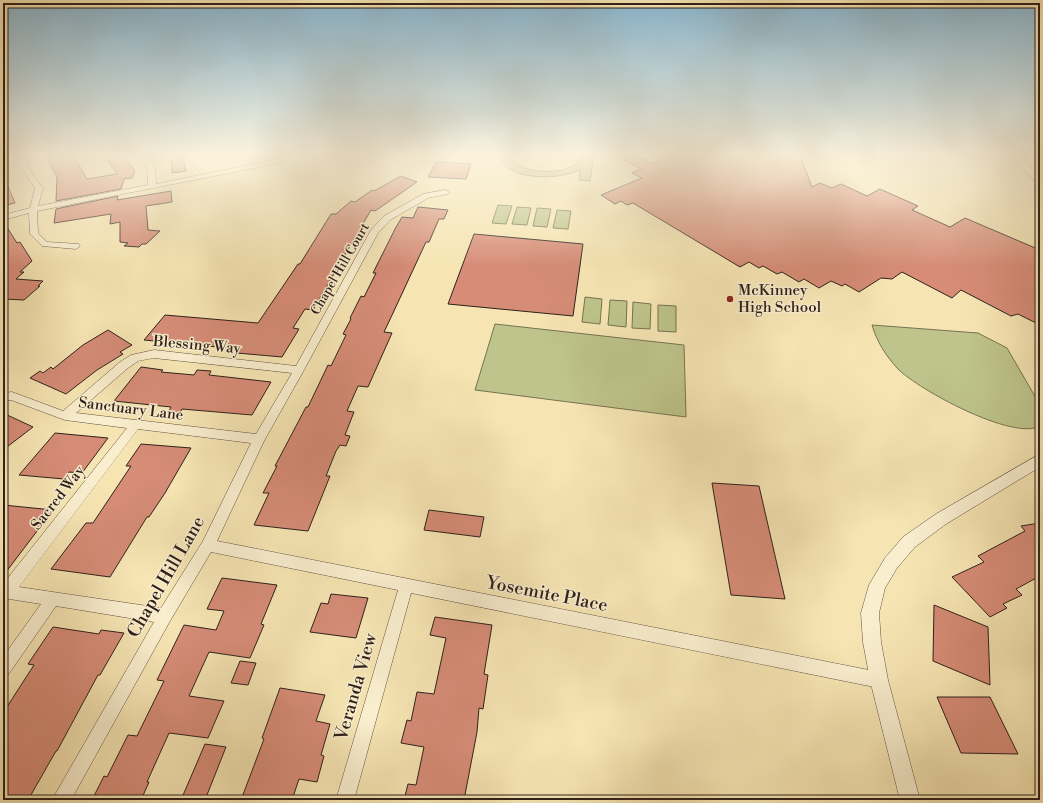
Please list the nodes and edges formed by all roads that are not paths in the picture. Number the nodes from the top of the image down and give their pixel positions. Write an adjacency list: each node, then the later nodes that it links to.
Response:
1 (38, 192): 4 (street)
2 (124, 192): 4 (street)
3 (443, 192): 7 (street, Chapel Hill Court)
4 (33, 210): 5 (street); 6 (street)
5 (3, 218)
6 (76, 246)
7 (299, 370): 9 (street, Blessing Way); 11 (street, Chapel Hill Lane)
8 (3, 397): 9 (street, Sanctuary Lane)
9 (65, 416): 10 (street, Sanctuary Lane)
10 (136, 424): 11 (street, Sanctuary Lane); 15 (street, Sacred Way)
11 (258, 439): 13 (street, Chapel Hill Lane)
12 (1040, 460): 19 (street)
13 (208, 545): 14 (street, Yosemite Place); 17 (street, Chapel Hill Lane)
14 (406, 585): 19 (street, Yosemite Place); 21 (street, Veranda View)
15 (5, 591): 16 (street)
16 (53, 599): 17 (street); 18 (street)
17 (165, 616): 20 (street, Chapel Hill Lane)
18 (3, 670)
19 (879, 680): 22 (street)
20 (61, 800)
21 (345, 800)
22 (910, 800)

